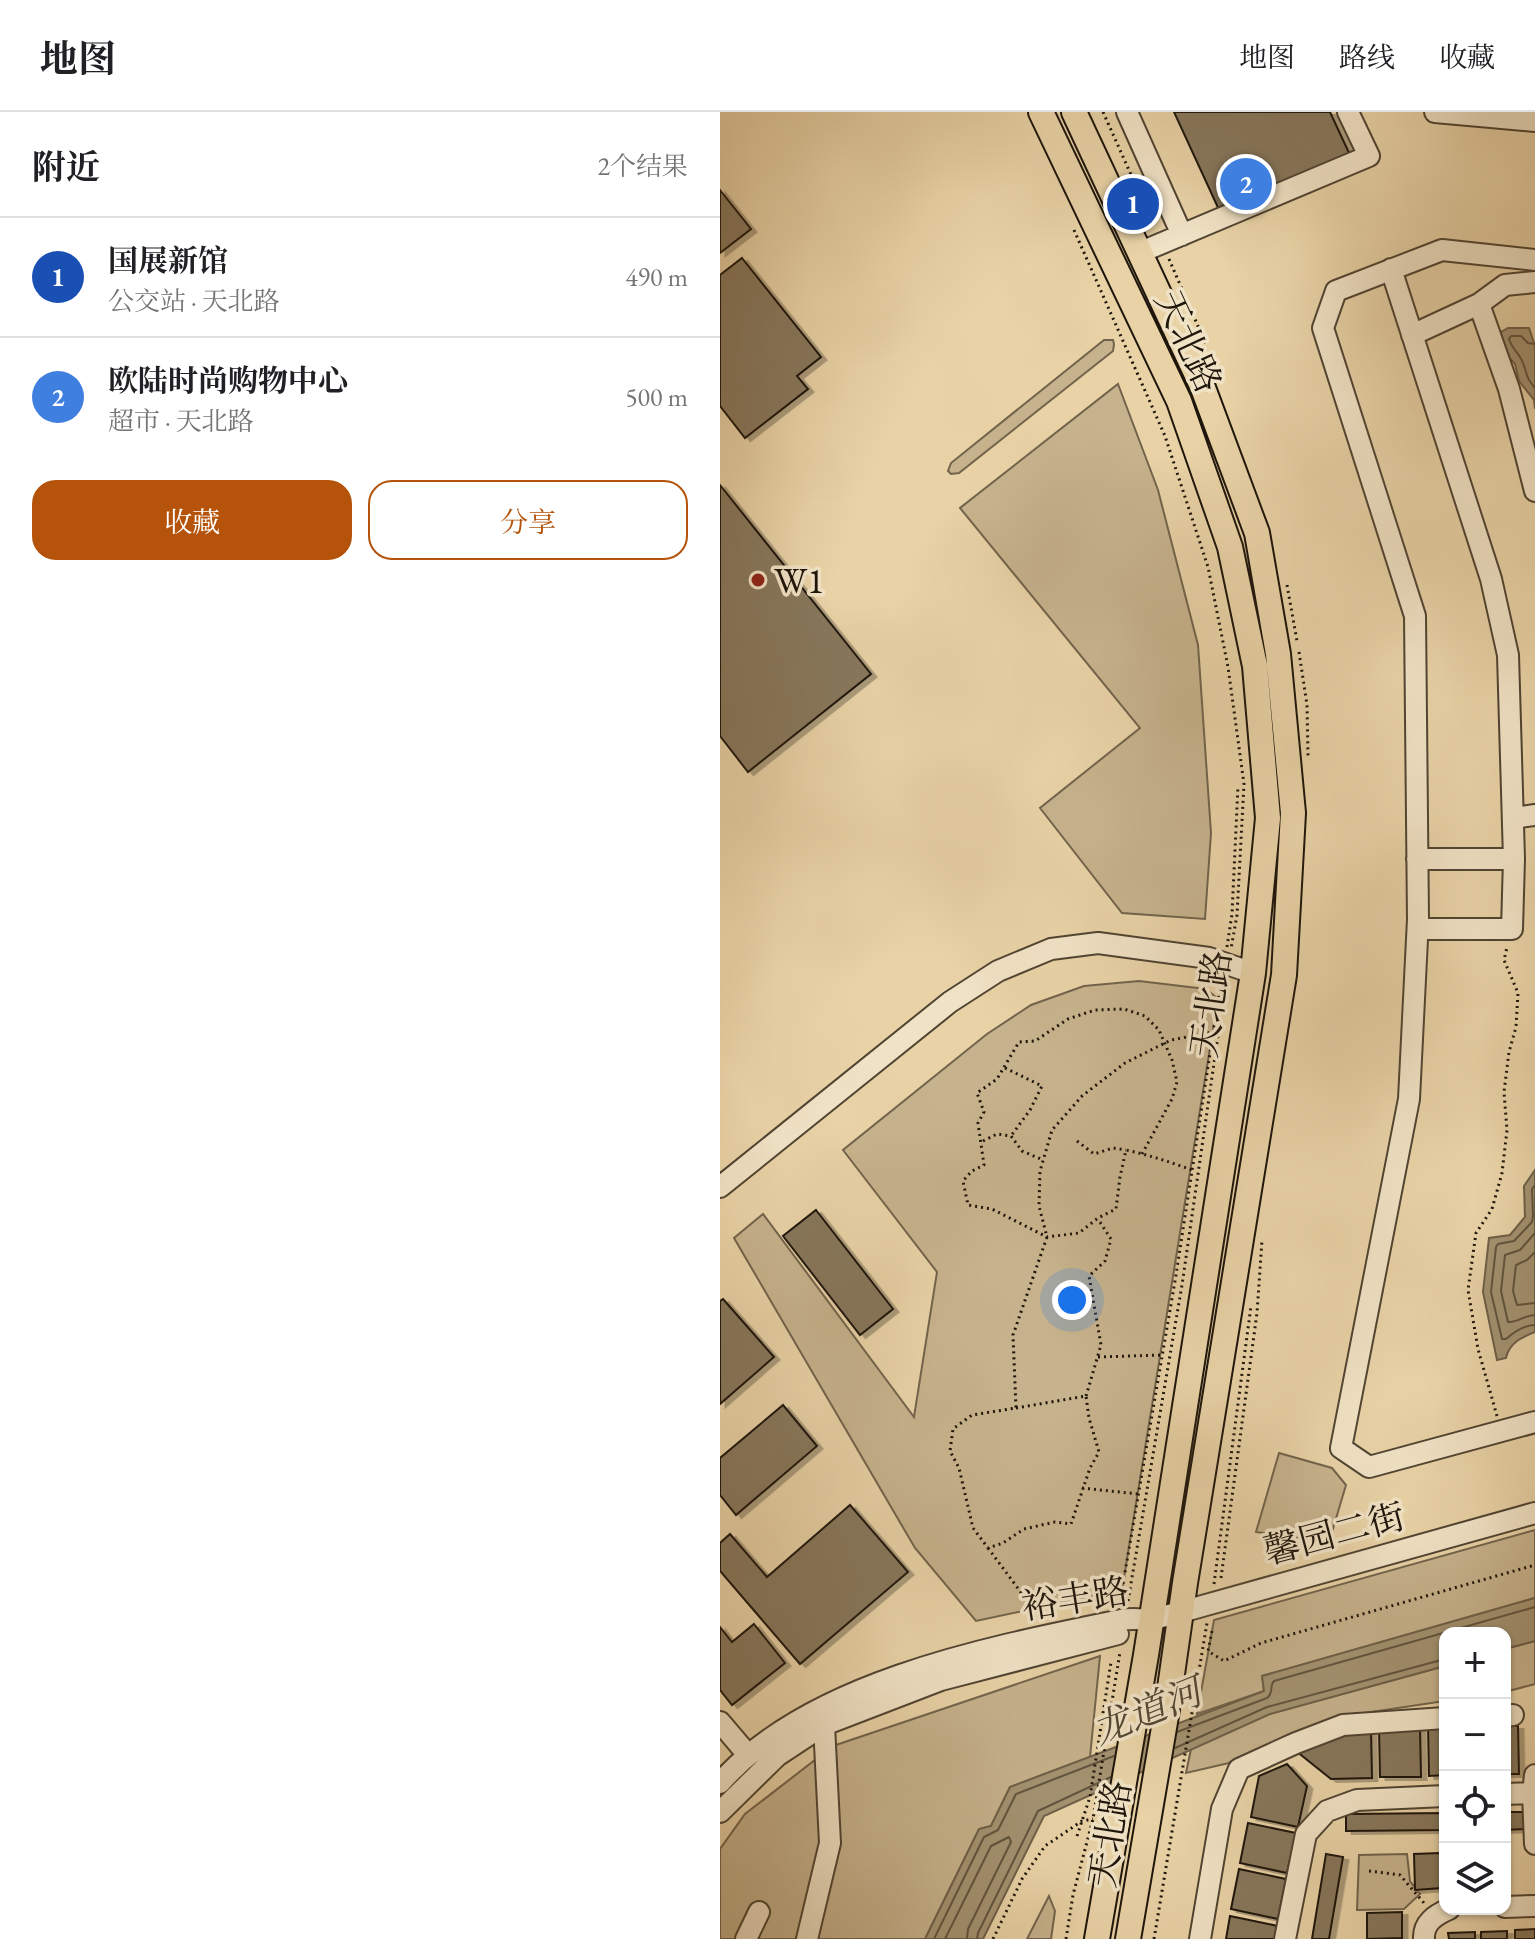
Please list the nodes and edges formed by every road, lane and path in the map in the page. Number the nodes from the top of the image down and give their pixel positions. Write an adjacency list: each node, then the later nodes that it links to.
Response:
1 (1041, 112): 25 (main road, 天北路)
2 (1074, 112): 10 (main road, 天北路)
3 (1127, 112): 9 (street)
4 (1348, 112): 9 (street)
5 (1435, 112): 6 (street)
6 (1492, 115): 7 (street)
7 (1535, 121)
8 (1073, 227): 24 (path)
9 (1182, 235): 10 (street)
10 (1141, 252): 53 (main road, 天北路)
11 (1535, 260): 12 (street)
12 (1391, 269): 15 (street); 20 (street)
13 (1535, 282): 14 (street)
14 (1479, 304): 15 (street); 16 (street)
15 (1412, 335): 19 (street)
16 (1535, 491)
17 (1238, 786): 24 (path)
18 (1535, 815): 19 (street)
19 (1513, 818): 21 (street)
20 (1417, 859): 21 (street); 22 (street)
21 (1514, 859): 23 (street)
22 (1418, 929): 23 (street); 45 (street)
23 (1512, 929): 45 (path)
24 (1226, 963): 25 (street); 26 (path); 36 (street); 56 (path)
25 (1253, 973): 54 (main road, 天北路)
26 (1213, 1032): 27 (path); 35 (path)
27 (1164, 1043): 28 (path); 33 (path); 34 (path)
28 (1004, 1068): 29 (path); 30 (path)
29 (1011, 1136): 30 (path); 34 (path)
30 (982, 1141): 38 (path)
31 (1077, 1141): 32 (path)
32 (1126, 1150): 33 (path); 37 (path)
33 (1142, 1154): 35 (path)
34 (1043, 1160): 38 (path)
35 (1192, 1170): 40 (path)
36 (720, 1187)
37 (1098, 1218): 38 (path); 41 (path)
38 (1047, 1237): 43 (path)
39 (1251, 1311): 52 (path)
40 (1162, 1354): 41 (path); 47 (path)
41 (1098, 1357): 42 (path)
42 (1086, 1396): 43 (path); 46 (path)
43 (1016, 1408): 49 (path)
44 (1534, 1424): 45 (street)
45 (1502, 1431)
46 (1082, 1488): 47 (path); 49 (path)
47 (1138, 1494): 51 (path)
48 (1535, 1513): 52 (street, 馨园二街)
49 (988, 1548): 55 (path)
50 (1535, 1565): 57 (path)
51 (1122, 1590)
52 (1211, 1603): 53 (street, 馨园二街); 84 (path)
53 (1181, 1612): 54 (street, 馨园二街); 83 (main road, 天北路)
54 (1151, 1619): 56 (street, 裕丰路); 82 (main road, 天北路)
55 (1041, 1620)
56 (1124, 1626): 61 (street, 裕丰路); 62 (street, 裕丰路); 68 (path)
57 (1212, 1631)
58 (1111, 1662): 69 (path)
59 (1439, 1718): 85 (street)
60 (720, 1722): 62 (street)
61 (824, 1725): 67 (street, 裕丰路); 79 (street)
62 (748, 1755): 63 (street, 裕丰路)
63 (720, 1783)
64 (1534, 1787): 65 (street); 71 (street)
65 (1511, 1793)
66 (1439, 1796): 86 (street)
67 (720, 1812)
68 (1093, 1819): 69 (path); 81 (path)
69 (1082, 1821): 70 (path); 80 (path)
70 (1077, 1836)
71 (1535, 1844)
72 (1369, 1871): 75 (path)
73 (1535, 1906): 74 (street)
74 (1511, 1907)
75 (1439, 1910)
76 (759, 1912): 78 (street)
77 (1439, 1914): 87 (street)
78 (746, 1939)
79 (807, 1939)
80 (993, 1939)
81 (1066, 1939)
82 (1097, 1939)
83 (1128, 1939)
84 (1154, 1939)
85 (1200, 1939)
86 (1285, 1939)
87 (1424, 1939)

